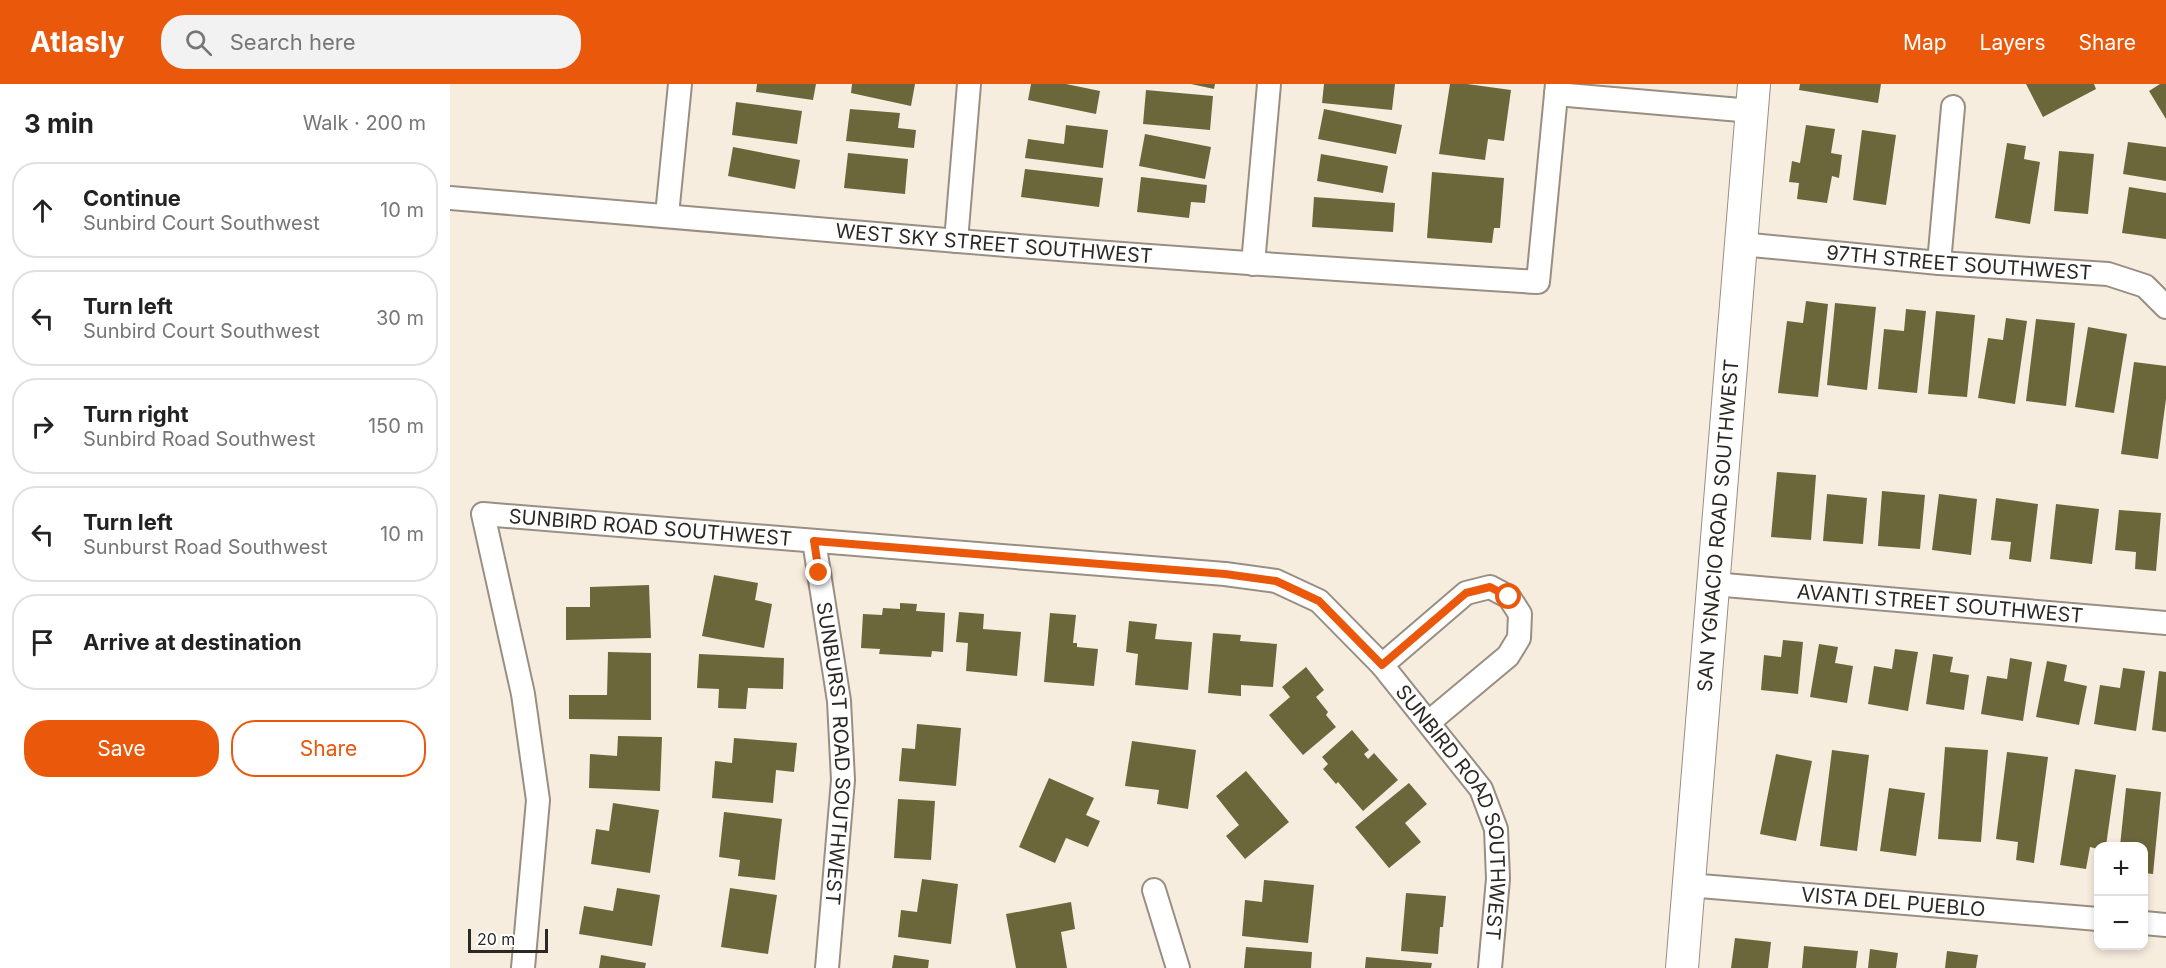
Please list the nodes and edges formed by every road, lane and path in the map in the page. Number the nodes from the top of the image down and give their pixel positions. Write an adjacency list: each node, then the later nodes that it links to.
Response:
1 (680, 84): 8 (street)
2 (969, 84): 9 (street)
3 (1269, 84): 12 (street)
4 (1557, 89): 5 (street); 12 (street, WEST SKY STREET SOUTHWEST)
5 (1753, 97): 10 (street, SAN YGNACIO ROAD SOUTHWEST)
6 (1953, 107): 11 (street)
7 (450, 198): 8 (street, WEST SKY STREET SOUTHWEST)
8 (667, 215): 9 (street, WEST SKY STREET SOUTHWEST)
9 (956, 241): 12 (street, WEST SKY STREET SOUTHWEST)
10 (1741, 244): 11 (street, 97TH STREET SOUTHWEST); 15 (street, SAN YGNACIO ROAD SOUTHWEST)
11 (1939, 263): 13 (street, 97TH STREET SOUTHWEST)
12 (1253, 264)
13 (2166, 307)
14 (814, 541): 17 (street, SUNBIRD ROAD SOUTHWEST); 24 (street, SUNBIRD ROAD SOUTHWEST); 25 (street, SUNBURST ROAD SOUTHWEST)
15 (1713, 584): 16 (street, AVANTI STREET SOUTHWEST); 19 (street, SAN YGNACIO ROAD SOUTHWEST)
16 (2166, 623)
17 (1382, 665): 18 (street, SUNBIRD ROAD SOUTHWEST); 18 (street)
18 (1429, 722): 27 (street, SUNBIRD ROAD SOUTHWEST)
19 (1688, 885): 21 (street, VISTA DEL PUEBLO); 28 (street, SAN YGNACIO ROAD SOUTHWEST)
20 (1154, 890): 26 (street)
21 (2094, 919)
22 (2148, 923): 23 (street)
23 (2166, 925)
24 (523, 968)
25 (827, 968)
26 (1178, 968)
27 (1490, 968)
28 (1682, 968)

